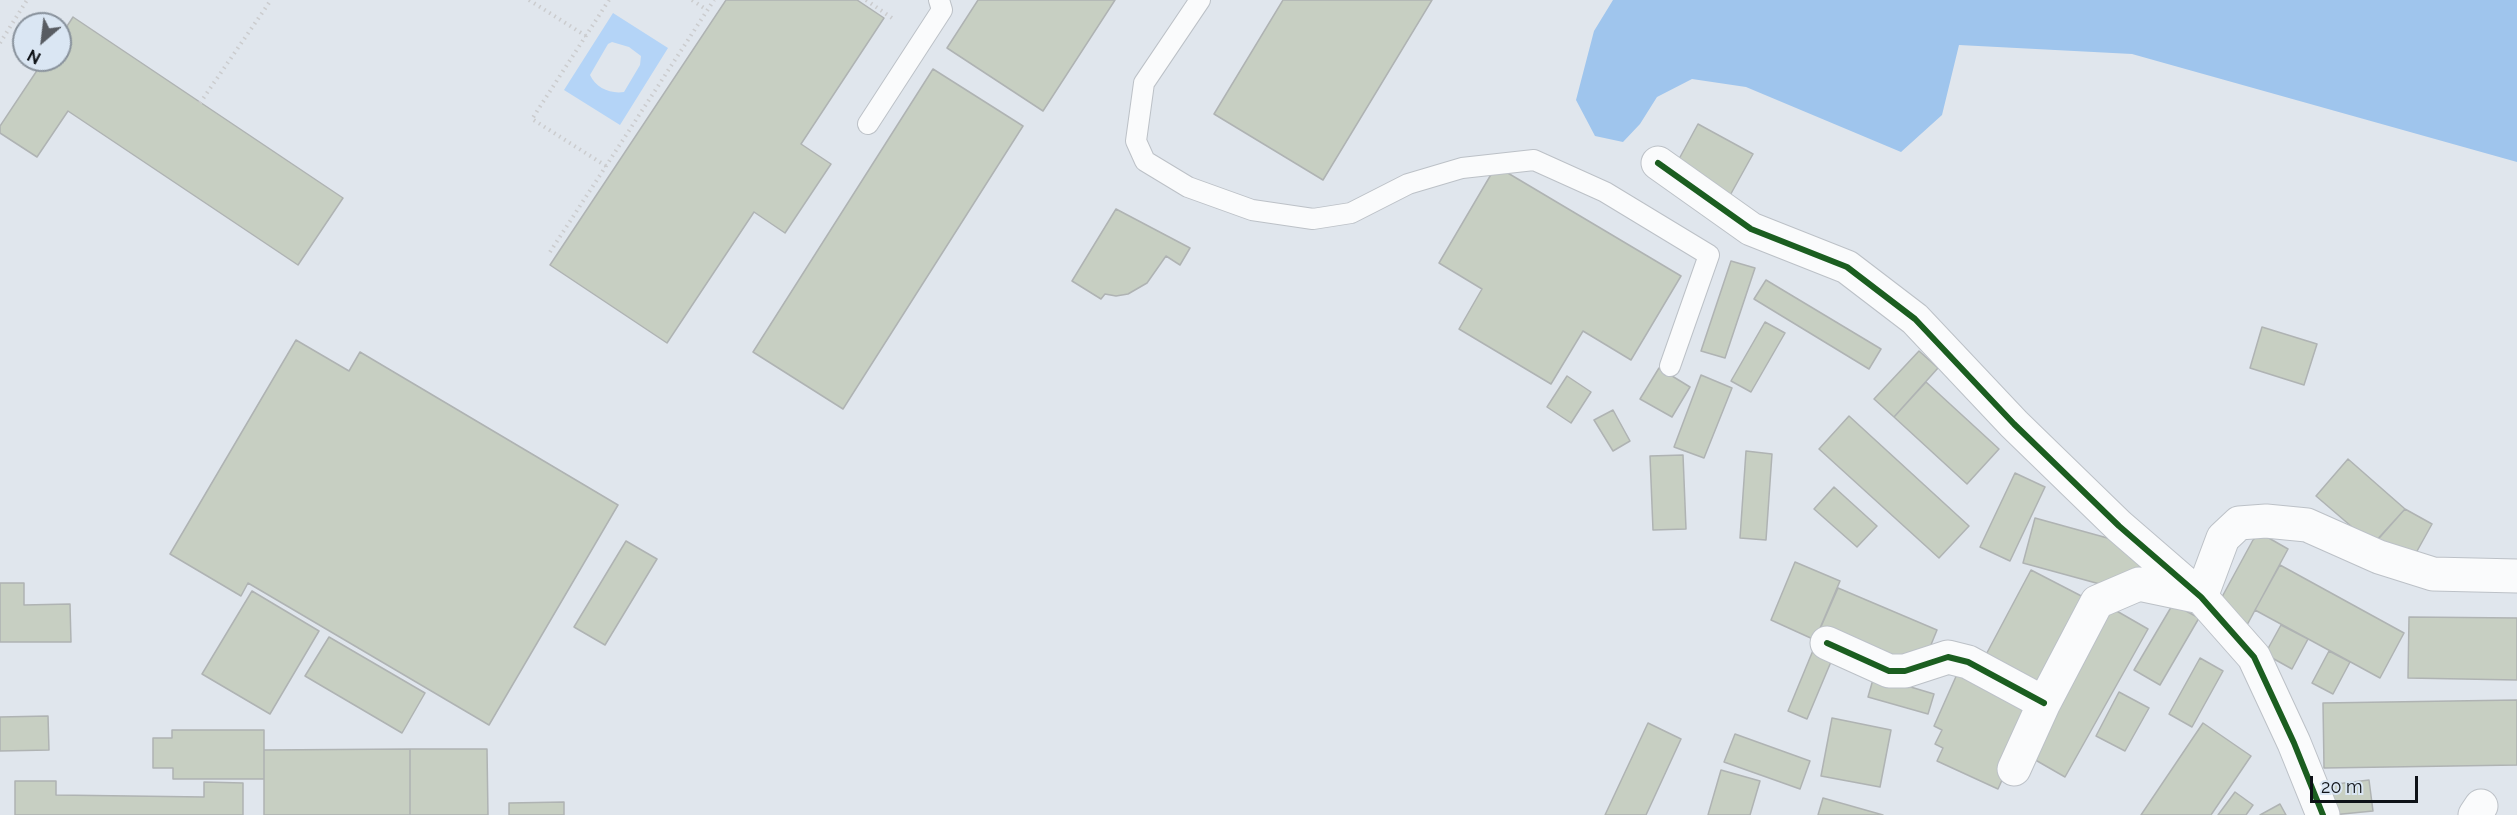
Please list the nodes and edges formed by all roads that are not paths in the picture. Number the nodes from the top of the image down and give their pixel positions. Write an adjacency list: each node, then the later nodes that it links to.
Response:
1 (939, 0): 3 (lane)
2 (1200, 0): 5 (lane)
3 (868, 124)
4 (1658, 163): 7 (street)
5 (1670, 366)
6 (2517, 576): 7 (street)
7 (2201, 597): 9 (street); 11 (street)
8 (1827, 643): 9 (street)
9 (2044, 703): 10 (street)
10 (2014, 769)
11 (2323, 815)

